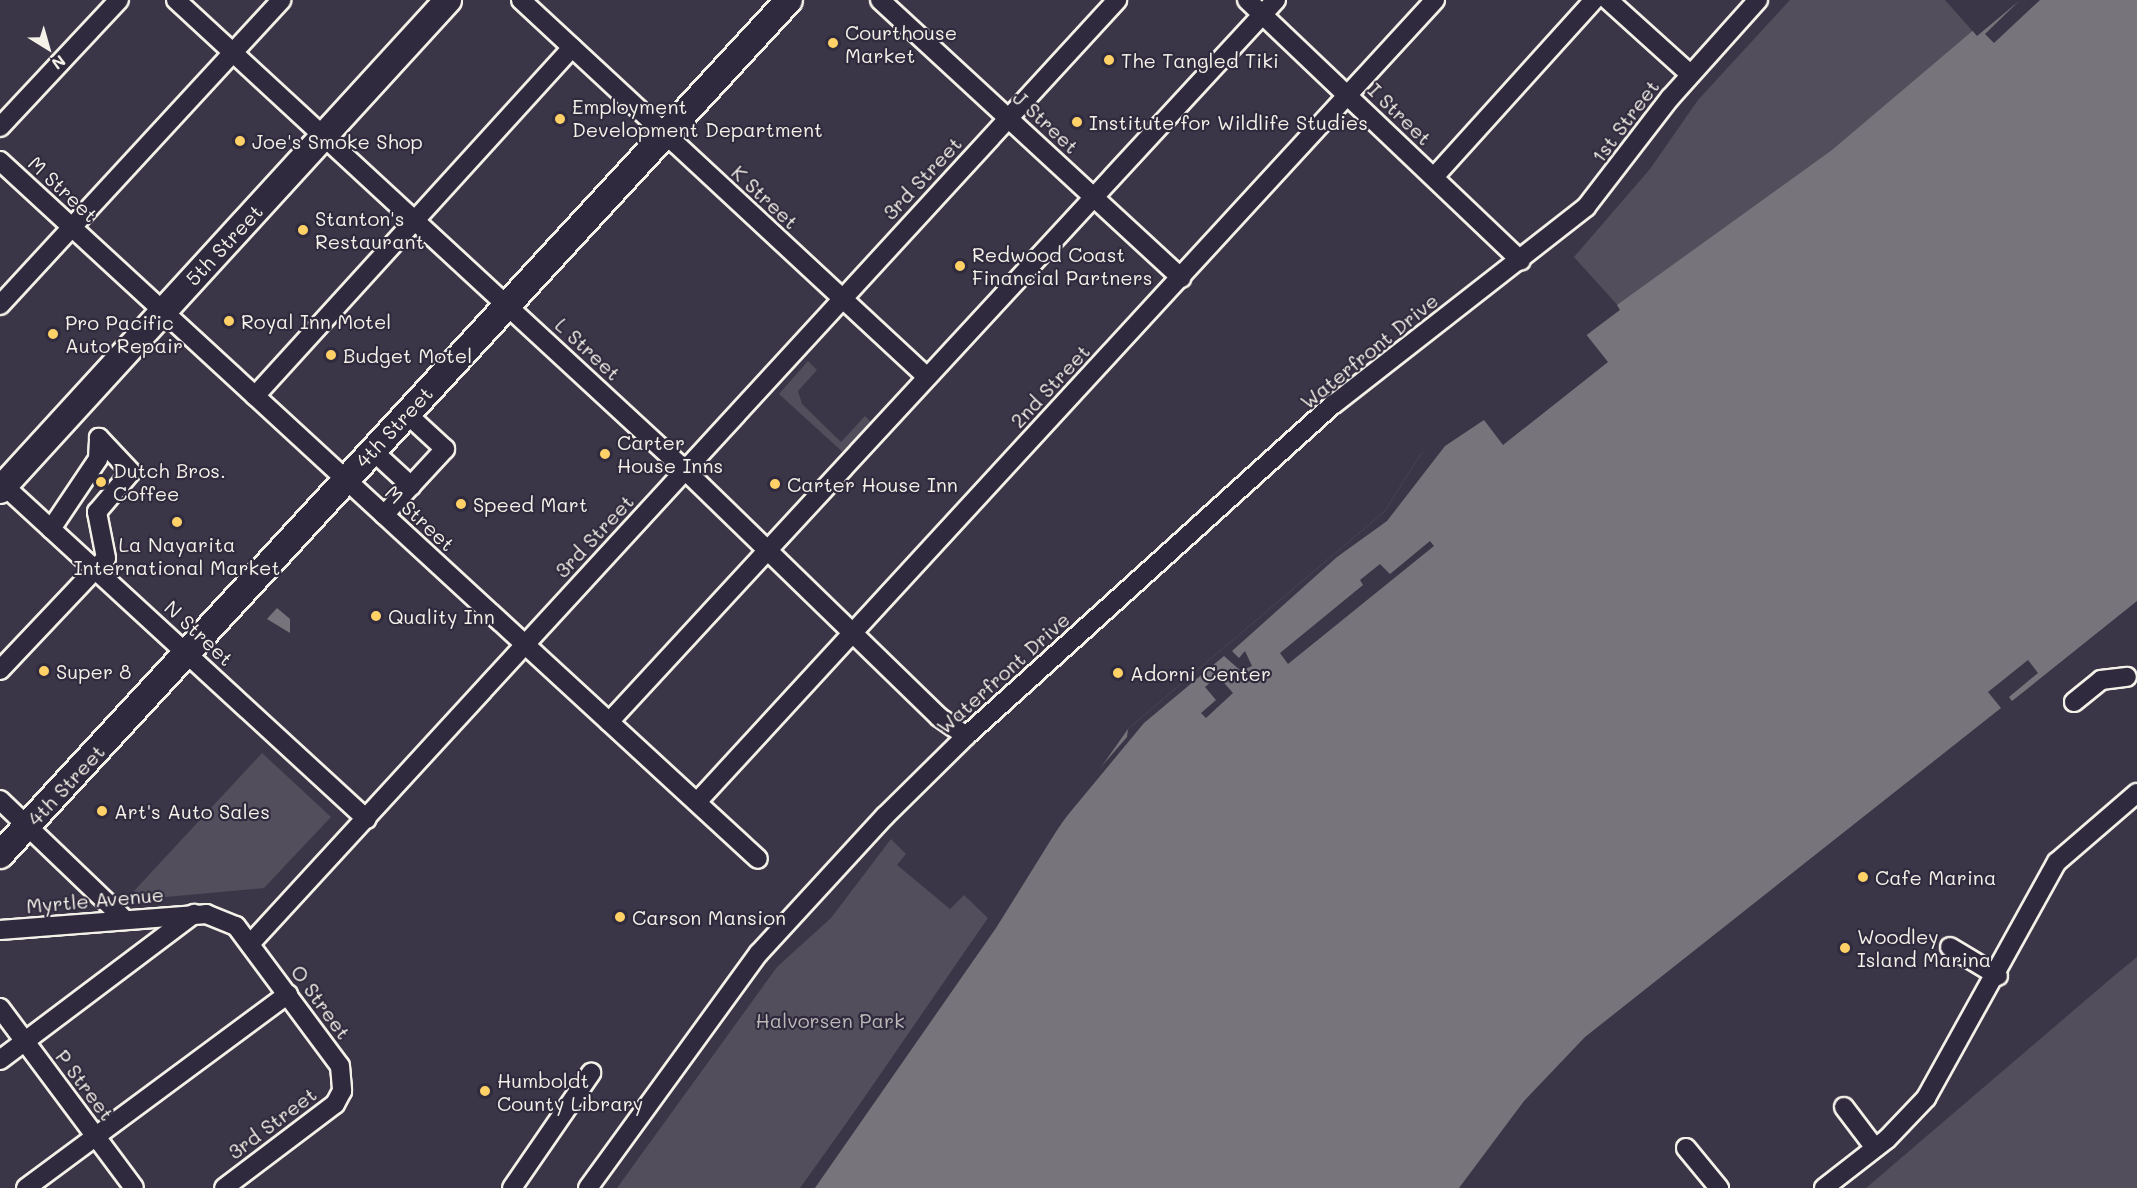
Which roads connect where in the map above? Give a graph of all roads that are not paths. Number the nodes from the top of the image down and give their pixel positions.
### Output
1 (119, 0) edge
2 (176, 0) edge
3 (281, 0) edge
4 (448, 0) edge
5 (521, 0) edge
6 (789, 0) edge
7 (880, 0) edge
8 (1117, 0) edge
9 (1248, 0) edge
10 (1276, 0) edge
11 (1436, 0) edge
12 (1594, 0) edge
13 (1608, 0) edge
14 (1758, 0) edge
15 (1263, 14) junction
16 (572, 48) junction
17 (232, 53) junction
18 (1690, 74) junction
19 (1348, 95) junction
20 (1008, 118) junction
21 (0, 127) edge
22 (667, 136) junction
23 (322, 138) junction
24 (0, 161) edge
25 (1434, 177) junction
26 (1094, 197) junction
27 (416, 222) junction
28 (72, 228) junction
29 (1521, 261) junction
30 (1180, 278) junction
31 (842, 299) junction
32 (0, 305) edge
33 (508, 305) junction
34 (162, 311) junction
35 (927, 377) junction
36 (255, 396) junction
37 (407, 414) junction
38 (373, 451) junction
39 (685, 470) junction
40 (346, 480) junction
41 (1, 486) edge
42 (411, 486) junction
43 (384, 515) junction
44 (51, 529) junction
45 (769, 551) junction
46 (100, 563) junction
47 (853, 635) junction
48 (525, 644) junction
49 (188, 654) junction
50 (0, 670) edge
51 (2127, 677) dead end
52 (2074, 702) dead end
53 (609, 722) junction
54 (966, 736) junction
55 (2137, 794) edge
56 (0, 801) edge
57 (697, 802) junction
58 (366, 819) junction
59 (28, 826) junction
60 (0, 855) edge
61 (758, 859) dead end
62 (194, 914) junction
63 (124, 919) junction
64 (0, 930) edge
65 (250, 944) junction
66 (1950, 947) dead end
67 (1998, 976) junction
68 (288, 994) junction
69 (0, 1008) edge
70 (25, 1041) junction
71 (0, 1060) edge
72 (591, 1073) dead end
73 (342, 1091) joint
74 (1844, 1107) dead end
75 (96, 1137) junction
76 (1686, 1148) dead end
77 (1875, 1148) junction
78 (26, 1188) edge
79 (134, 1188) edge
80 (224, 1188) edge
81 (512, 1188) edge
82 (588, 1188) edge
83 (1719, 1188) edge
84 (1824, 1188) edge

1 - 21 street
2 - 17 street, L Street
3 - 17 street
4 - 23 highway, 5th Street
5 - 16 street, K Street
6 - 22 highway, 4th Street
7 - 20 street, J Street
8 - 20 street, 3rd Street
9 - 15 street, I Street
10 - 15 street
11 - 19 street, 2nd Street
12 - 25 street
13 - 18 street
14 - 18 street, 1st Street
15 - 19 street, I Street
15 - 26 street
16 - 22 street, K Street
16 - 27 street
17 - 23 street, L Street
17 - 28 street
18 - 29 street, 1st Street
19 - 25 street, I Street
19 - 30 street, 2nd Street
20 - 26 street, J Street
20 - 31 street, 3rd Street
22 - 31 street, K Street
22 - 33 highway, 4th Street
23 - 27 street, L Street
23 - 34 highway, 5th Street
24 - 28 street, M Street
25 - 29 street, I Street
26 - 30 street, J Street
26 - 35 street
27 - 33 street, L Street
27 - 36 street
28 - 32 street
28 - 34 street, M Street
29 - 54 street, Waterfront Drive
30 - 47 street, 2nd Street
31 - 35 street, K Street
31 - 39 street, 3rd Street
33 - 37 highway, 4th Street
33 - 39 street, L Street
34 - 36 street, M Street
34 - 41 highway, 5th Street
35 - 45 street
36 - 40 street, M Street
37 - 38 highway, 4th Street
37 - 42 street
38 - 40 highway, 4th Street
38 - 42 street
39 - 45 street, L Street
39 - 48 street, 3rd Street
40 - 43 street, M Street
40 - 49 highway, 4th Street
41 - 44 street, N Street
42 - 43 street
43 - 48 street, M Street
44 - 46 street, N Street
44 - 46 street
45 - 47 street, L Street
45 - 53 street
46 - 49 street, N Street
46 - 50 street
47 - 54 street, L Street
47 - 57 street, 2nd Street
48 - 53 street, M Street
48 - 58 street, 3rd Street
49 - 58 street, N Street
49 - 59 highway, 4th Street
51 - 52 street
53 - 57 street, M Street
54 - 82 street, Waterfront Drive
55 - 67 street
56 - 59 street
57 - 61 street, M Street
58 - 65 street, 3rd Street
59 - 60 highway, 4th Street
59 - 63 street
62 - 63 street, Myrtle Avenue
62 - 65 street
62 - 70 street
63 - 64 street, Myrtle Avenue
65 - 68 street, O Street
66 - 67 street
67 - 77 street
68 - 73 street, O Street
68 - 75 street
69 - 70 street, P Street
70 - 71 street
70 - 75 street, P Street
72 - 81 street
73 - 80 street, 3rd Street
74 - 77 street
75 - 78 street
75 - 79 street, P Street
76 - 83 street
77 - 84 street

